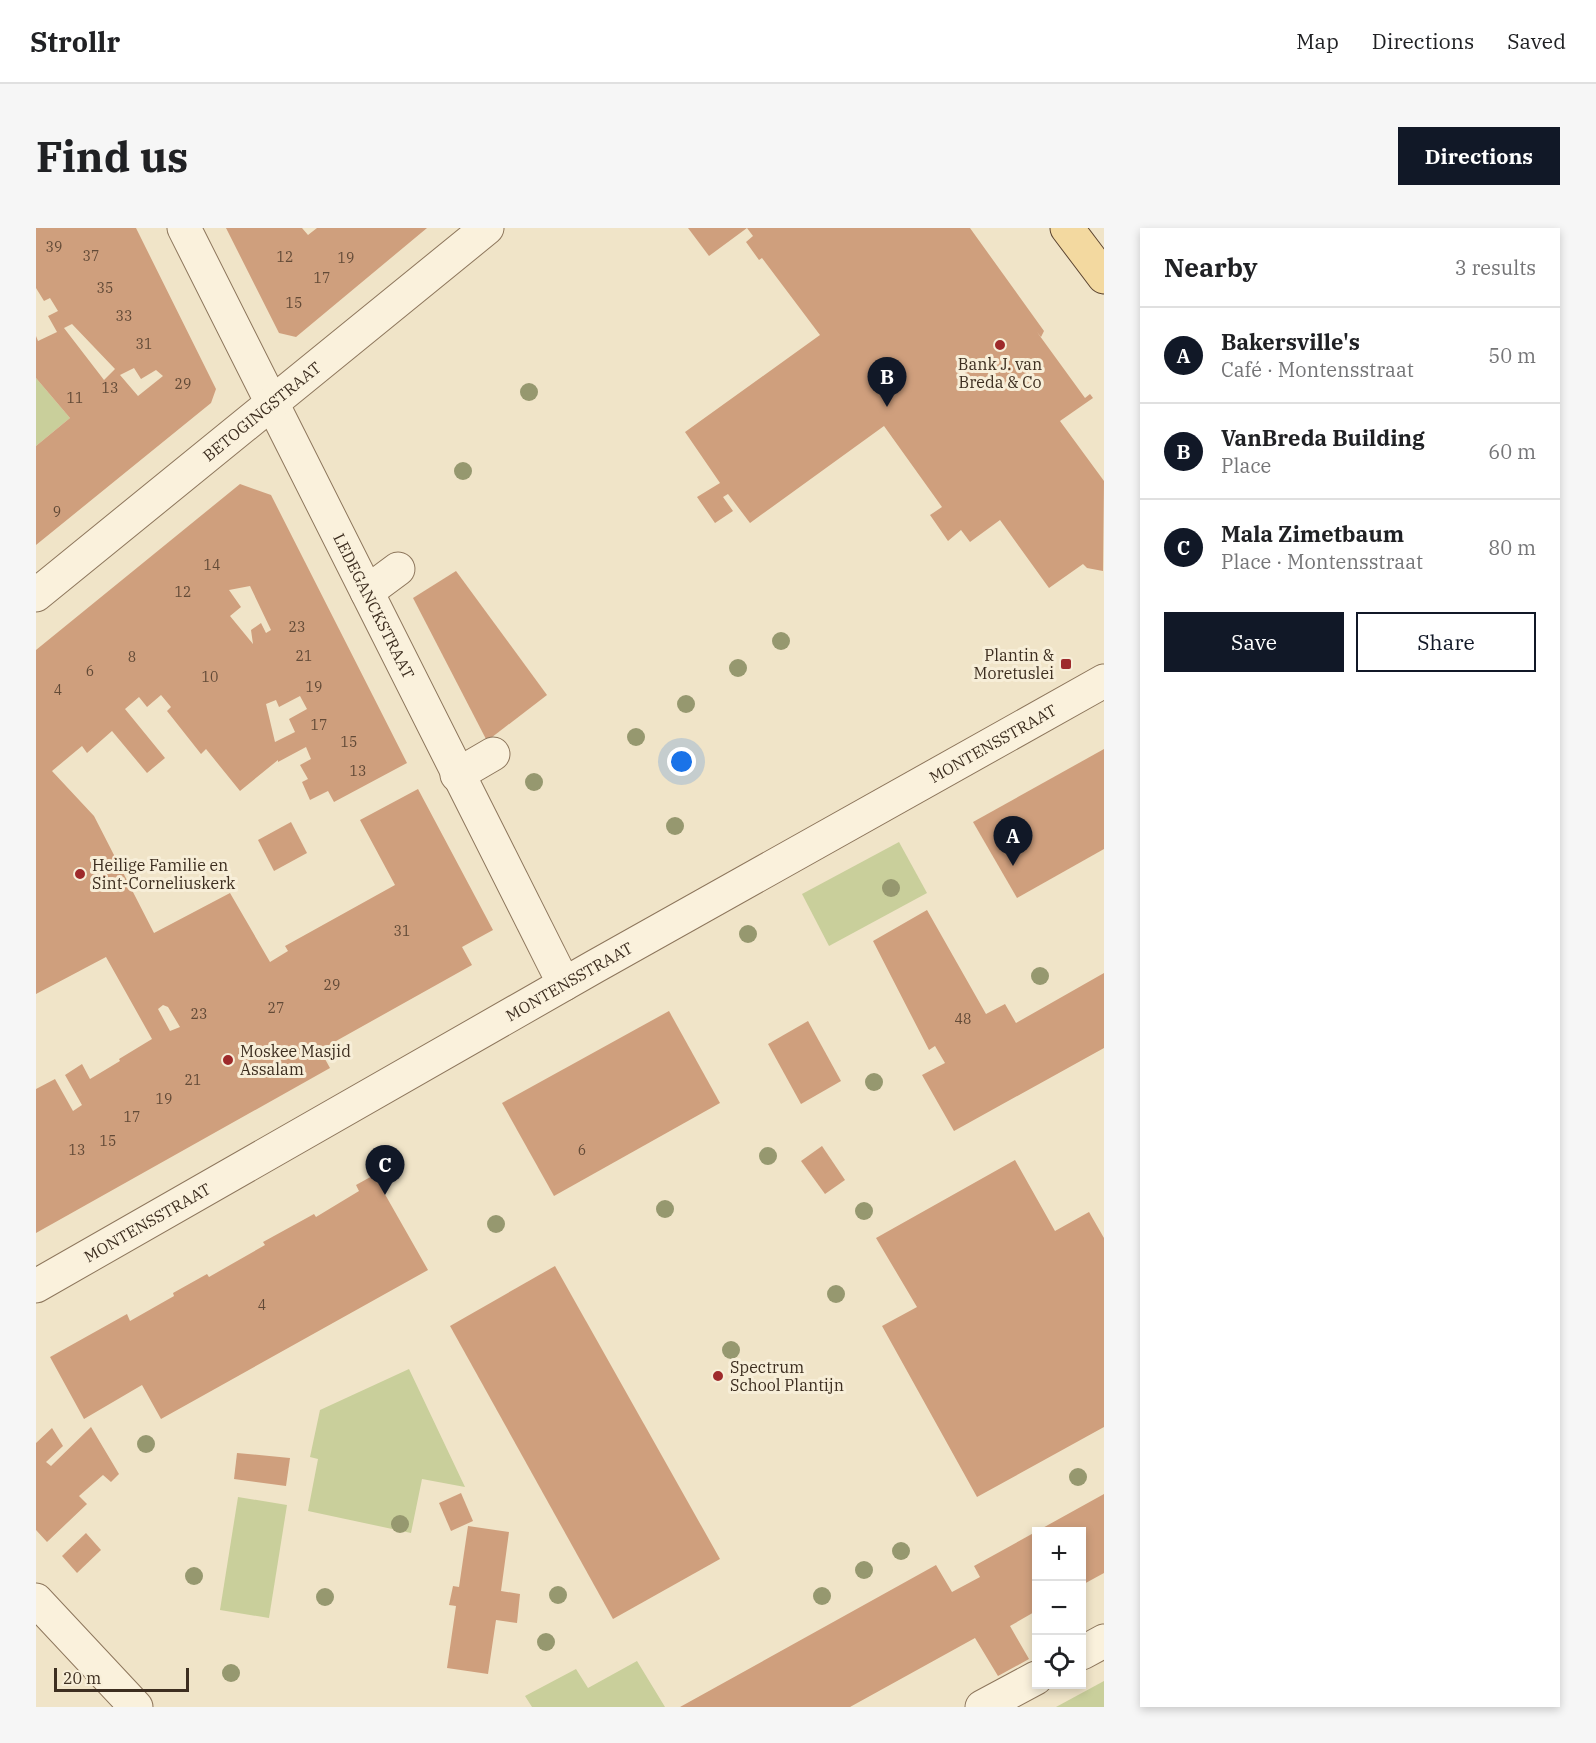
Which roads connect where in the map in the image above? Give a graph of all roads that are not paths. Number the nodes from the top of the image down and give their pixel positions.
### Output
1 (183, 228) edge
2 (487, 228) edge
3 (1067, 228) edge
4 (1104, 278) edge
5 (271, 403) junction
6 (398, 569) dead end
7 (367, 592) junction
8 (36, 595) edge
9 (1104, 681) edge
10 (493, 754) dead end
11 (457, 775) junction
12 (564, 984) junction
13 (36, 1286) edge
14 (36, 1599) edge
15 (1104, 1641) edge
16 (1086, 1651) edge
17 (1032, 1680) edge
18 (136, 1707) edge
19 (982, 1707) edge

1 - 5 street, LEDEGANCKSTRAAT
2 - 5 street, BETOGINGSTRAAT
3 - 4 main road
5 - 7 street, LEDEGANCKSTRAAT
5 - 8 street, BETOGINGSTRAAT
6 - 7 street
7 - 11 street, LEDEGANCKSTRAAT
9 - 12 street, MONTENSSTRAAT
10 - 11 street
11 - 12 street, LEDEGANCKSTRAAT
12 - 13 street, MONTENSSTRAAT
14 - 18 street
15 - 16 street
17 - 19 street

